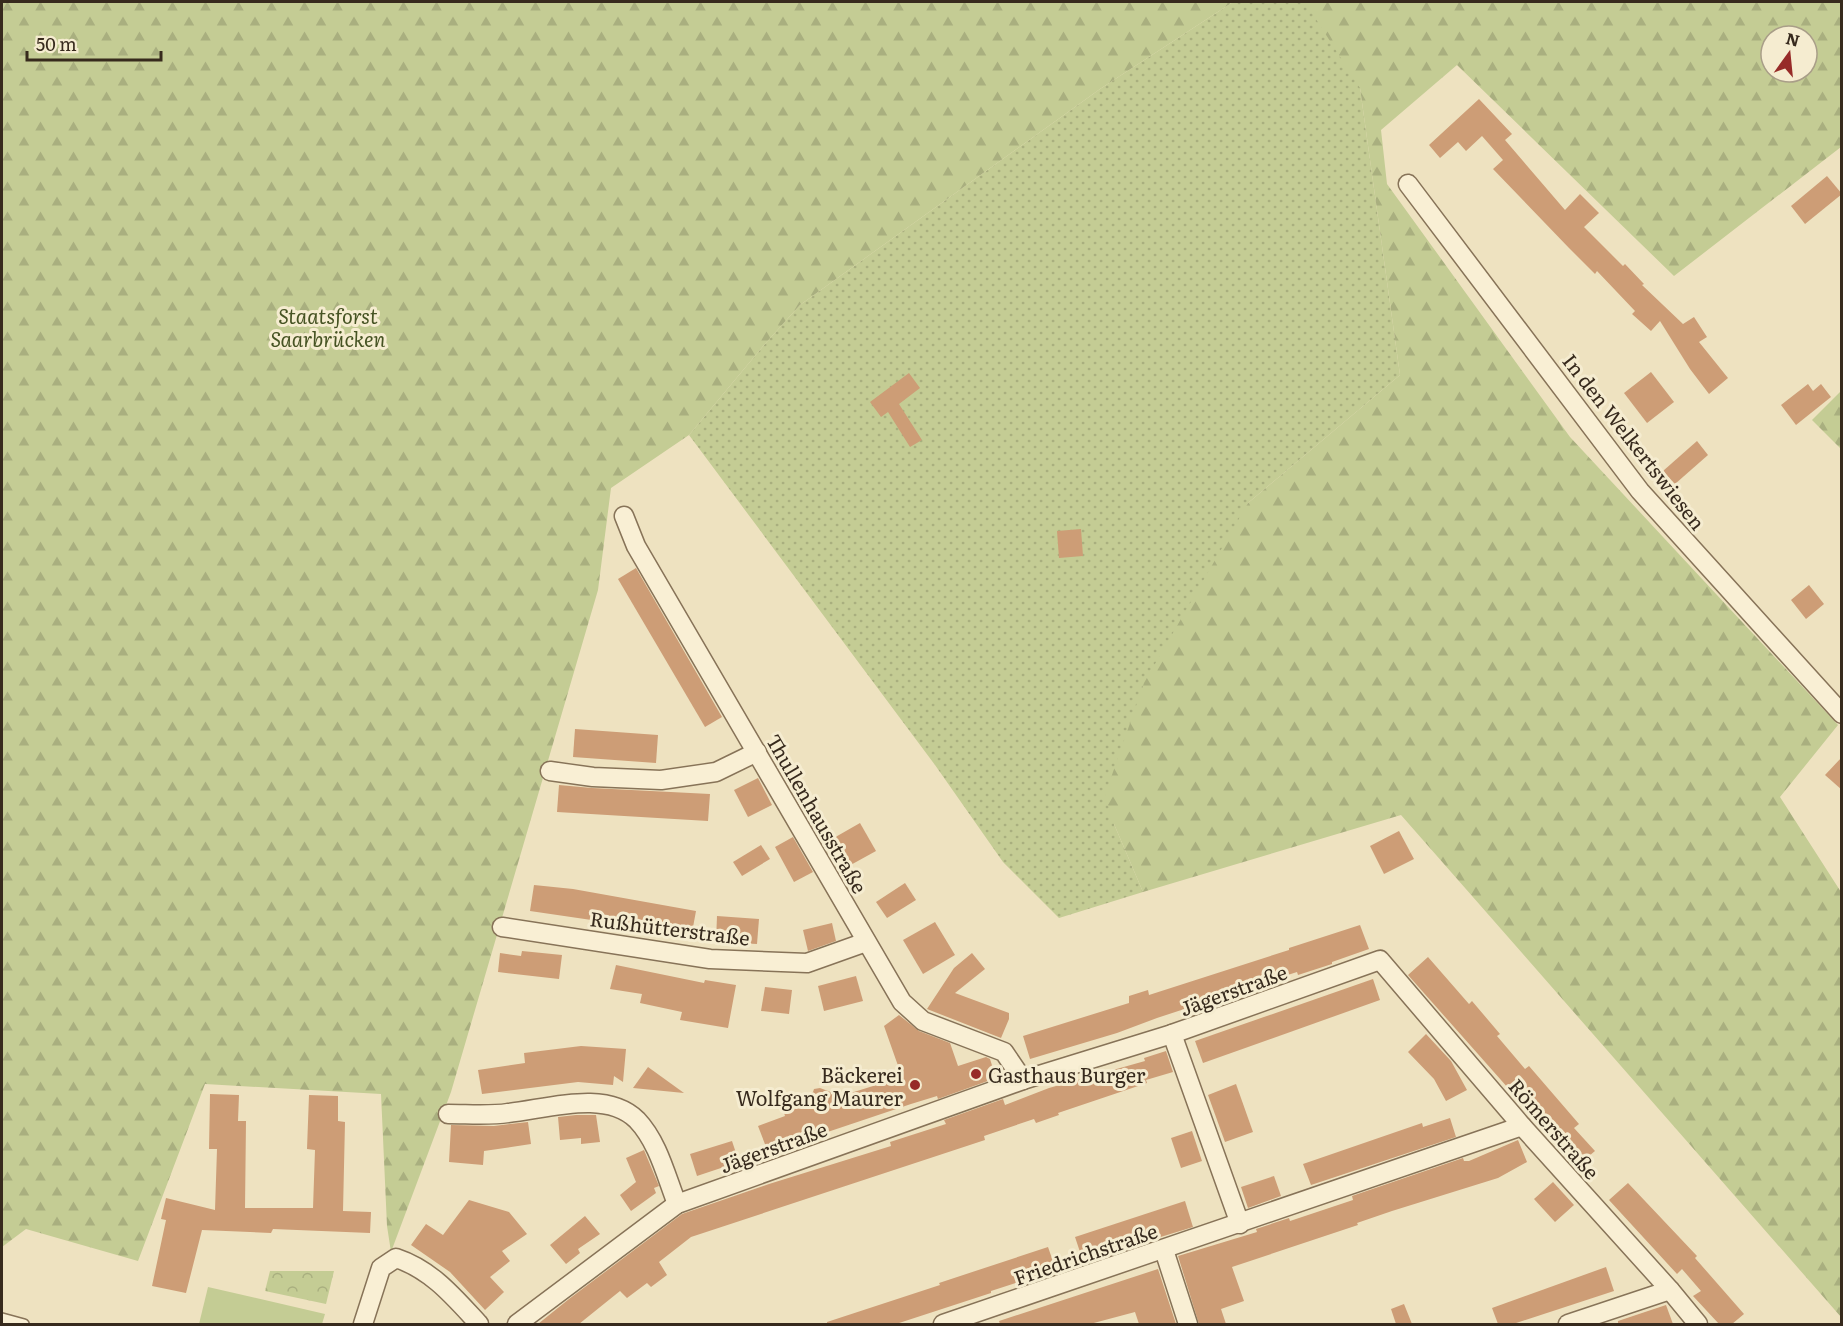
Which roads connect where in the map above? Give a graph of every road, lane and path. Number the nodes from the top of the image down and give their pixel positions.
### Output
1 (1408, 184) dead end
2 (624, 516) dead end
3 (1842, 714) edge
4 (758, 752) junction
5 (550, 771) dead end
6 (502, 927) dead end
7 (866, 942) junction
8 (1380, 960) joint
9 (1172, 1034) junction
10 (1023, 1080) junction
11 (448, 1114) dead end
12 (1522, 1126) junction
13 (677, 1204) junction
14 (1240, 1224) junction
15 (1164, 1250) junction
16 (1670, 1290) junction
17 (2, 1318) edge
18 (24, 1324) edge
19 (363, 1324) edge
20 (478, 1324) edge
21 (517, 1324) edge
22 (943, 1324) edge
23 (1188, 1324) edge
24 (1568, 1324) edge
25 (1698, 1324) edge

1 - 3 street, In den Welkertswiesen
2 - 4 street, Thullenhausstraße
4 - 5 street
4 - 7 street, Thullenhausstraße
6 - 7 street, Rußhütterstraße
7 - 10 street, Thullenhausstraße
8 - 9 street, Jägerstraße
8 - 12 street, Römerstraße
9 - 10 street, Jägerstraße
9 - 14 street
10 - 13 street, Jägerstraße
11 - 13 street
12 - 14 street, Friedrichstraße
12 - 16 street, Römerstraße
13 - 21 street, Jägerstraße
14 - 15 street, Friedrichstraße
15 - 22 street, Friedrichstraße
15 - 23 street
16 - 24 street
16 - 25 street, Römerstraße
17 - 18 lane
19 - 20 street

